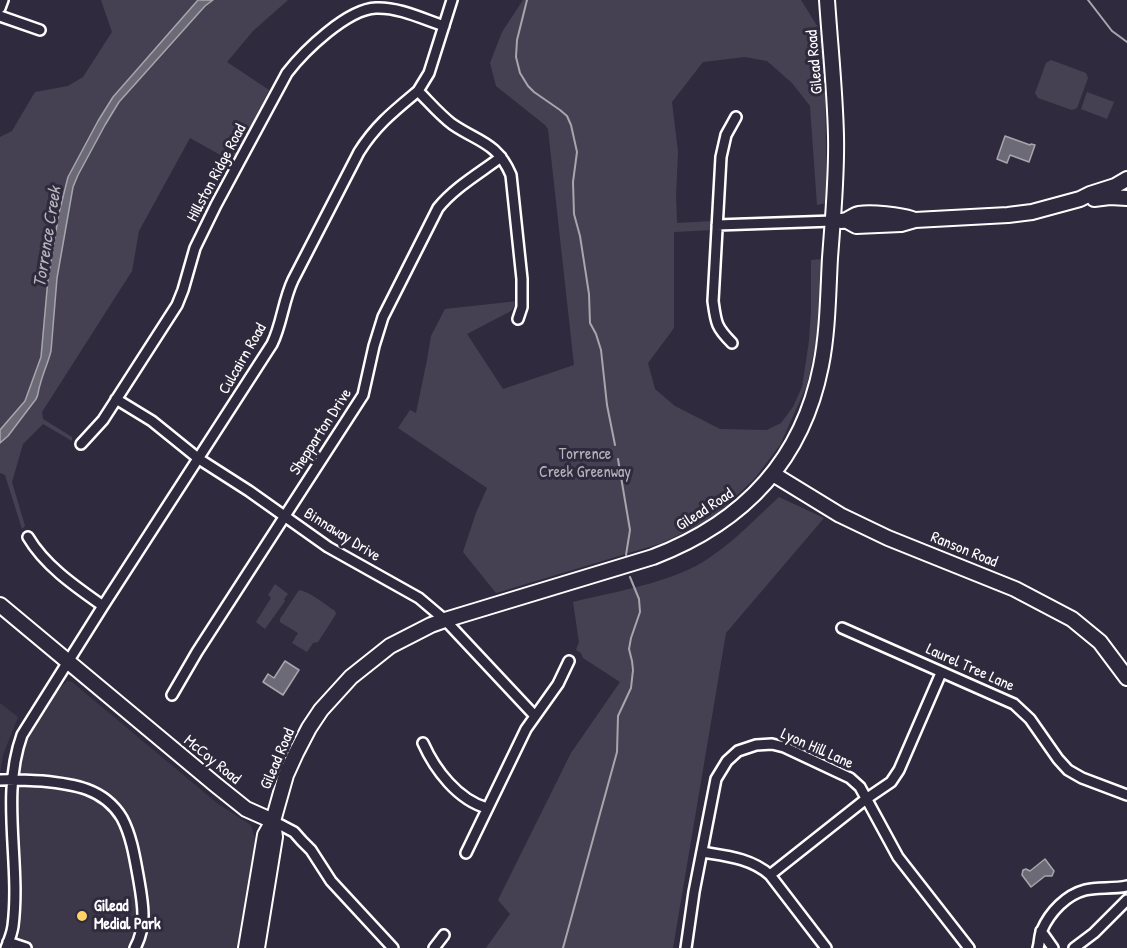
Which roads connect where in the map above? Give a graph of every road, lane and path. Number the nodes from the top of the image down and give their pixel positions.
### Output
1 (3, 0) edge
2 (452, 0) edge
3 (827, 0) edge
4 (0, 8) edge
5 (0, 16) edge
6 (444, 26) junction
7 (40, 30) dead end
8 (418, 91) junction
9 (736, 117) dead end
10 (501, 157) junction
11 (1127, 179) edge
12 (1127, 198) edge
13 (1080, 199) junction
14 (840, 221) junction
15 (717, 225) junction
16 (518, 319) dead end
17 (732, 343) dead end
18 (116, 399) junction
19 (81, 444) dead end
20 (199, 459) junction
21 (773, 474) junction
22 (284, 516) junction
23 (28, 537) dead end
24 (0, 605) edge
25 (103, 606) junction
26 (445, 620) junction
27 (842, 628) dead end
28 (569, 661) dead end
29 (68, 663) junction
30 (941, 673) junction
31 (1127, 678) edge
32 (172, 695) dead end
33 (535, 716) junction
34 (423, 743) dead end
35 (5, 780) edge
36 (1127, 795) edge
37 (866, 799) junction
38 (487, 808) junction
39 (273, 821) junction
40 (702, 852) junction
41 (466, 853) dead end
42 (770, 875) junction
43 (1127, 886) edge
44 (1127, 900) edge
45 (1041, 932) junction
46 (444, 935) dead end
47 (7, 945) edge
48 (26, 948) edge
49 (135, 948) edge
50 (246, 948) edge
51 (257, 948) edge
52 (393, 948) edge
53 (434, 948) edge
54 (686, 948) edge
55 (826, 948) edge
56 (969, 948) edge
57 (1038, 948) edge
58 (1053, 948) edge
59 (1074, 948) edge

1 - 4 street
2 - 6 street, Culcairn Road
3 - 14 main road, Gilead Road
5 - 7 street
6 - 8 street, Culcairn Road
6 - 18 street, Hillston Ridge Road
8 - 10 street
8 - 20 street, Culcairn Road
9 - 15 street
10 - 16 street
10 - 22 street, Shepparton Drive
11 - 13 main road
12 - 13 main road
13 - 14 main road
14 - 15 street
14 - 21 main road, Gilead Road
15 - 17 street
18 - 19 street, Hillston Ridge Road
18 - 20 street, Binnaway Drive
20 - 22 street, Binnaway Drive
20 - 25 street, Culcairn Road
21 - 26 main road, Gilead Road
21 - 31 main road, Ranson Road
22 - 26 street, Binnaway Drive
22 - 32 street, Shepparton Drive
23 - 25 street
24 - 29 main road, McCoy Road
25 - 29 street, Culcairn Road
26 - 33 street, Binnaway Drive
26 - 39 main road, Gilead Road
27 - 30 street, Laurel Tree Lane
28 - 33 street
29 - 35 street, Culcairn Road
29 - 39 main road, McCoy Road
30 - 36 street, Laurel Tree Lane
30 - 37 street
33 - 38 street
34 - 38 street
35 - 47 street, Culcairn Road
35 - 49 street
37 - 40 street, Lyon Hill Lane
37 - 42 street
37 - 56 street, Lyon Hill Lane
38 - 41 street
39 - 50 main road, Gilead Road
39 - 51 main road, Gilead Road
39 - 52 street, McCoy Road
40 - 42 street
40 - 54 street, Lyon Hill Lane
42 - 55 street
43 - 45 street
44 - 59 street
45 - 57 street
45 - 58 street
46 - 53 street
47 - 48 street

